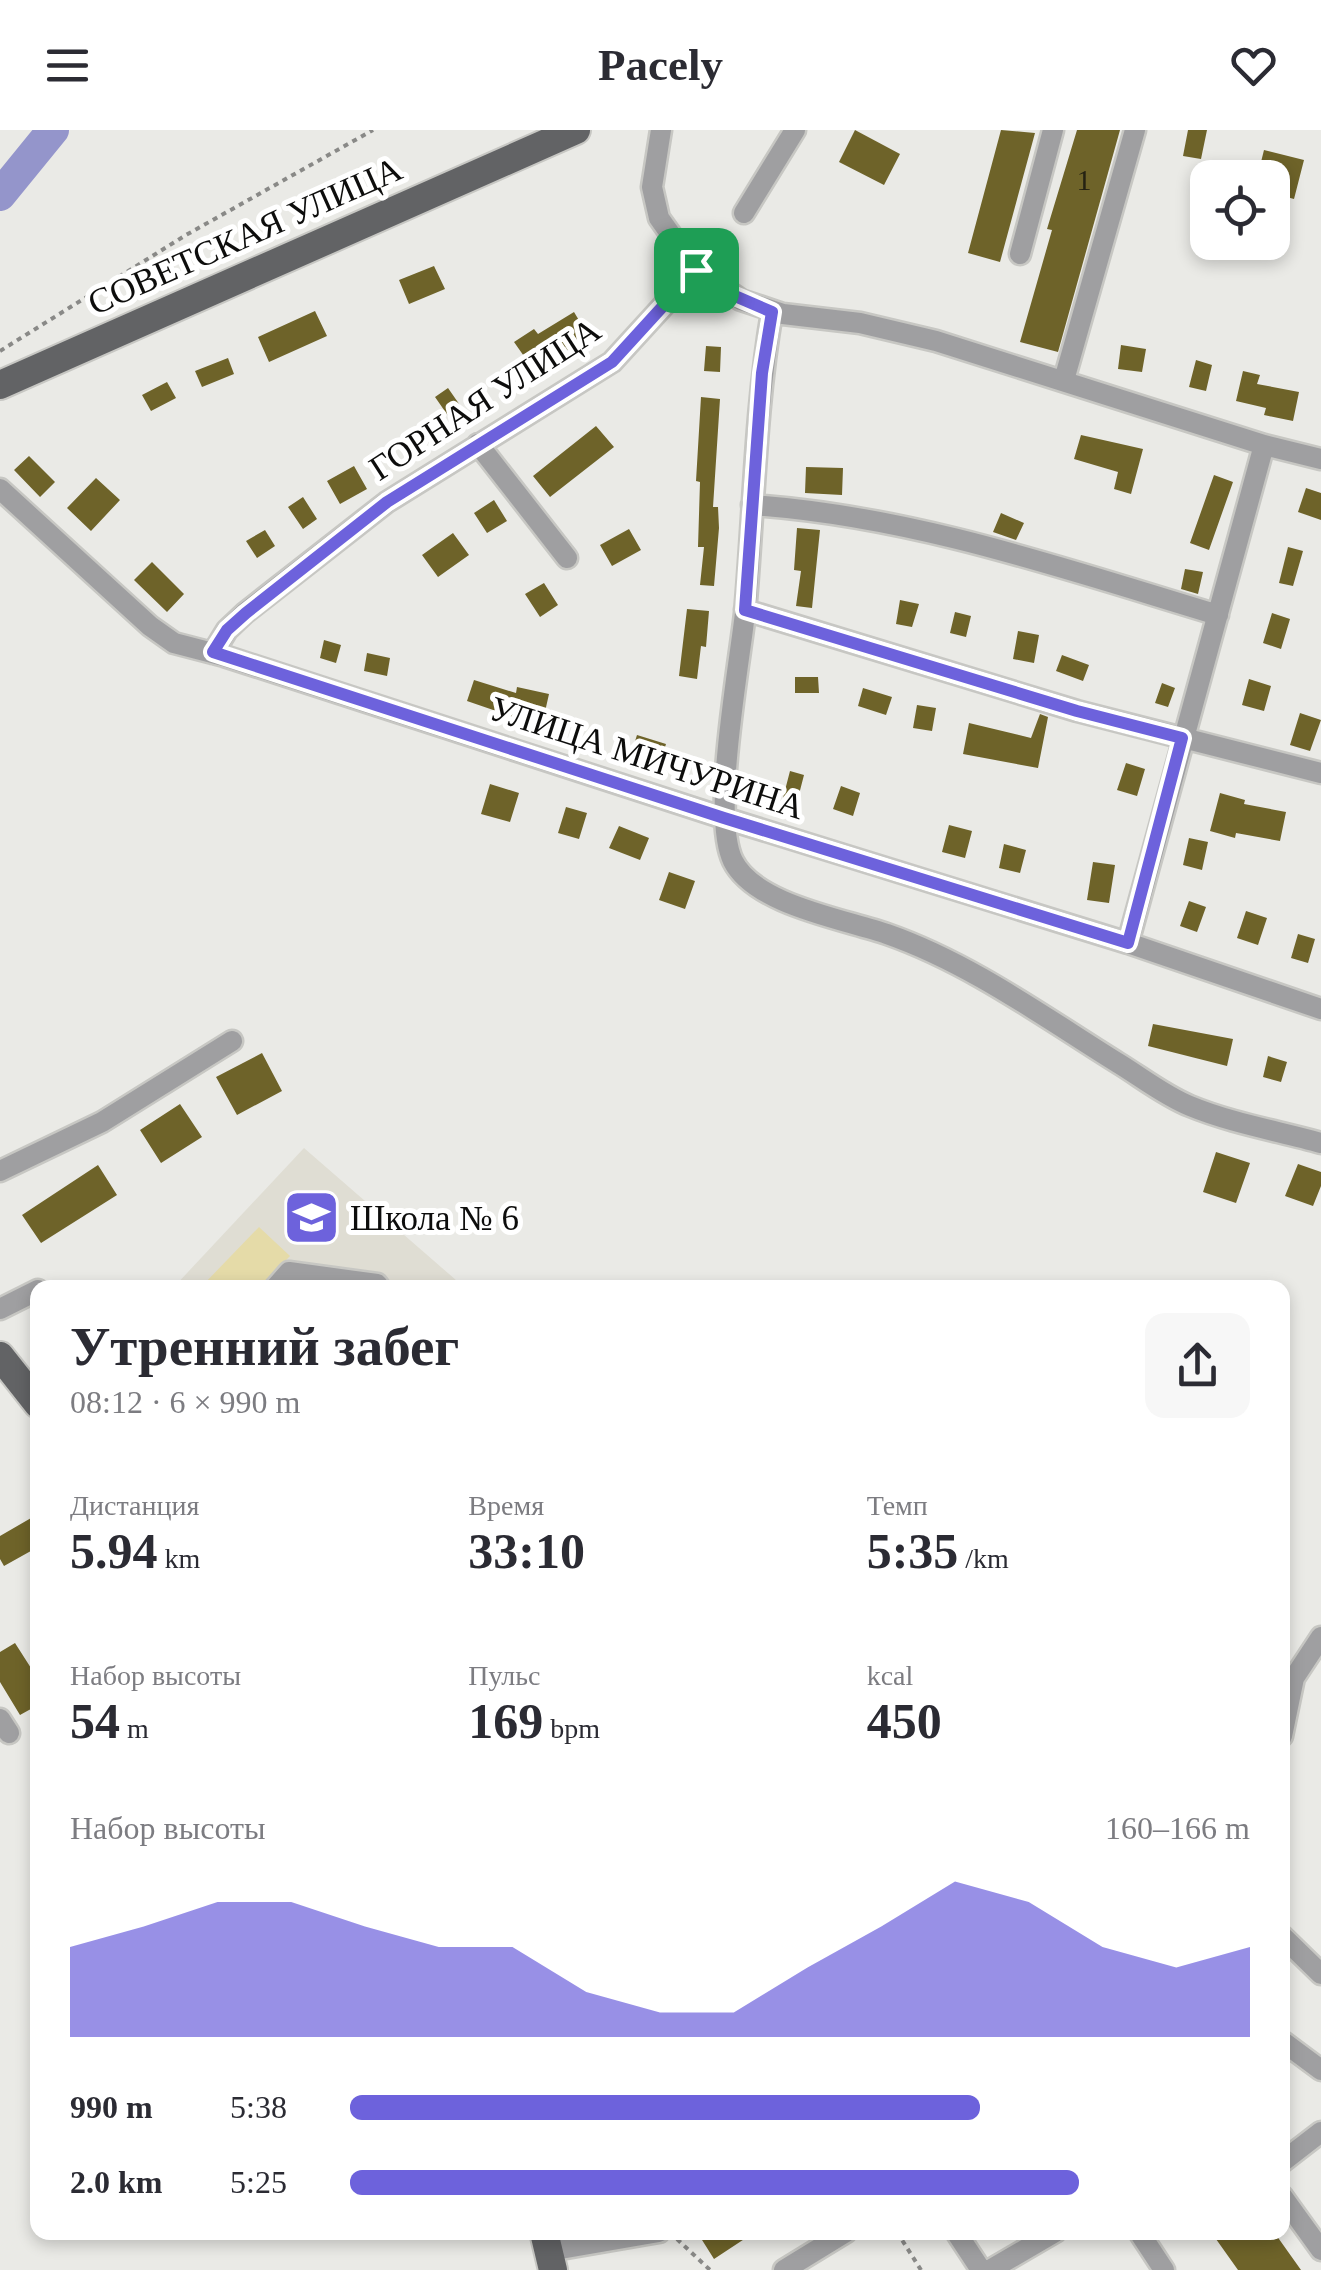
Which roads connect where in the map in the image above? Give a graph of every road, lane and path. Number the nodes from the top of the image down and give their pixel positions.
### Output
1 (373, 130) edge
2 (576, 130) edge
3 (662, 130) edge
4 (795, 130) edge
5 (1053, 130) edge
6 (1135, 130) edge
7 (744, 212) dead end
8 (1020, 254) dead end
9 (696, 270) junction
10 (772, 312) junction
11 (0, 351) edge
12 (1064, 380) junction
13 (0, 384) edge
14 (478, 444) junction
15 (1264, 445) junction
16 (1321, 460) edge
17 (0, 489) edge
18 (752, 505) junction
19 (567, 558) dead end
20 (745, 610) junction
21 (1218, 615) junction
22 (213, 652) junction
23 (1182, 738) junction
24 (1321, 773) edge
25 (724, 818) junction
26 (1128, 943) junction
27 (1321, 1009) edge
28 (232, 1041) dead end
29 (1321, 1143) edge
30 (0, 1171) edge
31 (282, 1280) edge
32 (348, 1280) edge
33 (30, 1294) edge
34 (0, 1309) edge
35 (0, 1356) edge
36 (30, 1385) edge
37 (1318, 1650) edge
38 (1290, 1697) edge
39 (1290, 1944) edge
40 (1321, 1974) edge
41 (1290, 2047) edge
42 (1321, 2070) edge
43 (1321, 2132) edge
44 (1290, 2156) edge
45 (1290, 2207) edge
46 (612, 2240) edge
47 (678, 2240) edge
48 (833, 2240) edge
49 (902, 2240) edge
50 (961, 2240) edge
51 (1041, 2240) edge
52 (1144, 2240) edge
53 (1321, 2250) edge
54 (549, 2251) edge
55 (710, 2270) edge
56 (784, 2270) edge
57 (921, 2270) edge
58 (982, 2270) edge
59 (990, 2270) edge
60 (1164, 2270) edge

1 - 11 path
2 - 13 main road, СОВЕТСКАЯ УЛИЦА
3 - 9 street
4 - 7 street
5 - 8 street
6 - 12 street
9 - 10 street
9 - 14 street, ГОРНАЯ УЛИЦА
10 - 12 street
10 - 18 street
12 - 15 street
14 - 19 street
14 - 22 street, ГОРНАЯ УЛИЦА
15 - 16 street
15 - 21 street
17 - 22 street, УЛИЦА МИЧУРИНА
18 - 20 street
18 - 21 street
20 - 23 street
20 - 25 street
21 - 23 street
22 - 25 street, УЛИЦА МИЧУРИНА
23 - 24 street
23 - 26 street
25 - 26 street, УЛИЦА МИЧУРИНА
25 - 29 street
26 - 27 street, УЛИЦА МИЧУРИНА
28 - 30 street
31 - 32 street
33 - 34 street
35 - 36 main road
37 - 38 street
39 - 40 street
41 - 42 street
43 - 44 street
45 - 53 street
46 - 54 street
47 - 55 path
48 - 56 street
49 - 57 path
50 - 58 street
51 - 59 street
52 - 60 street

